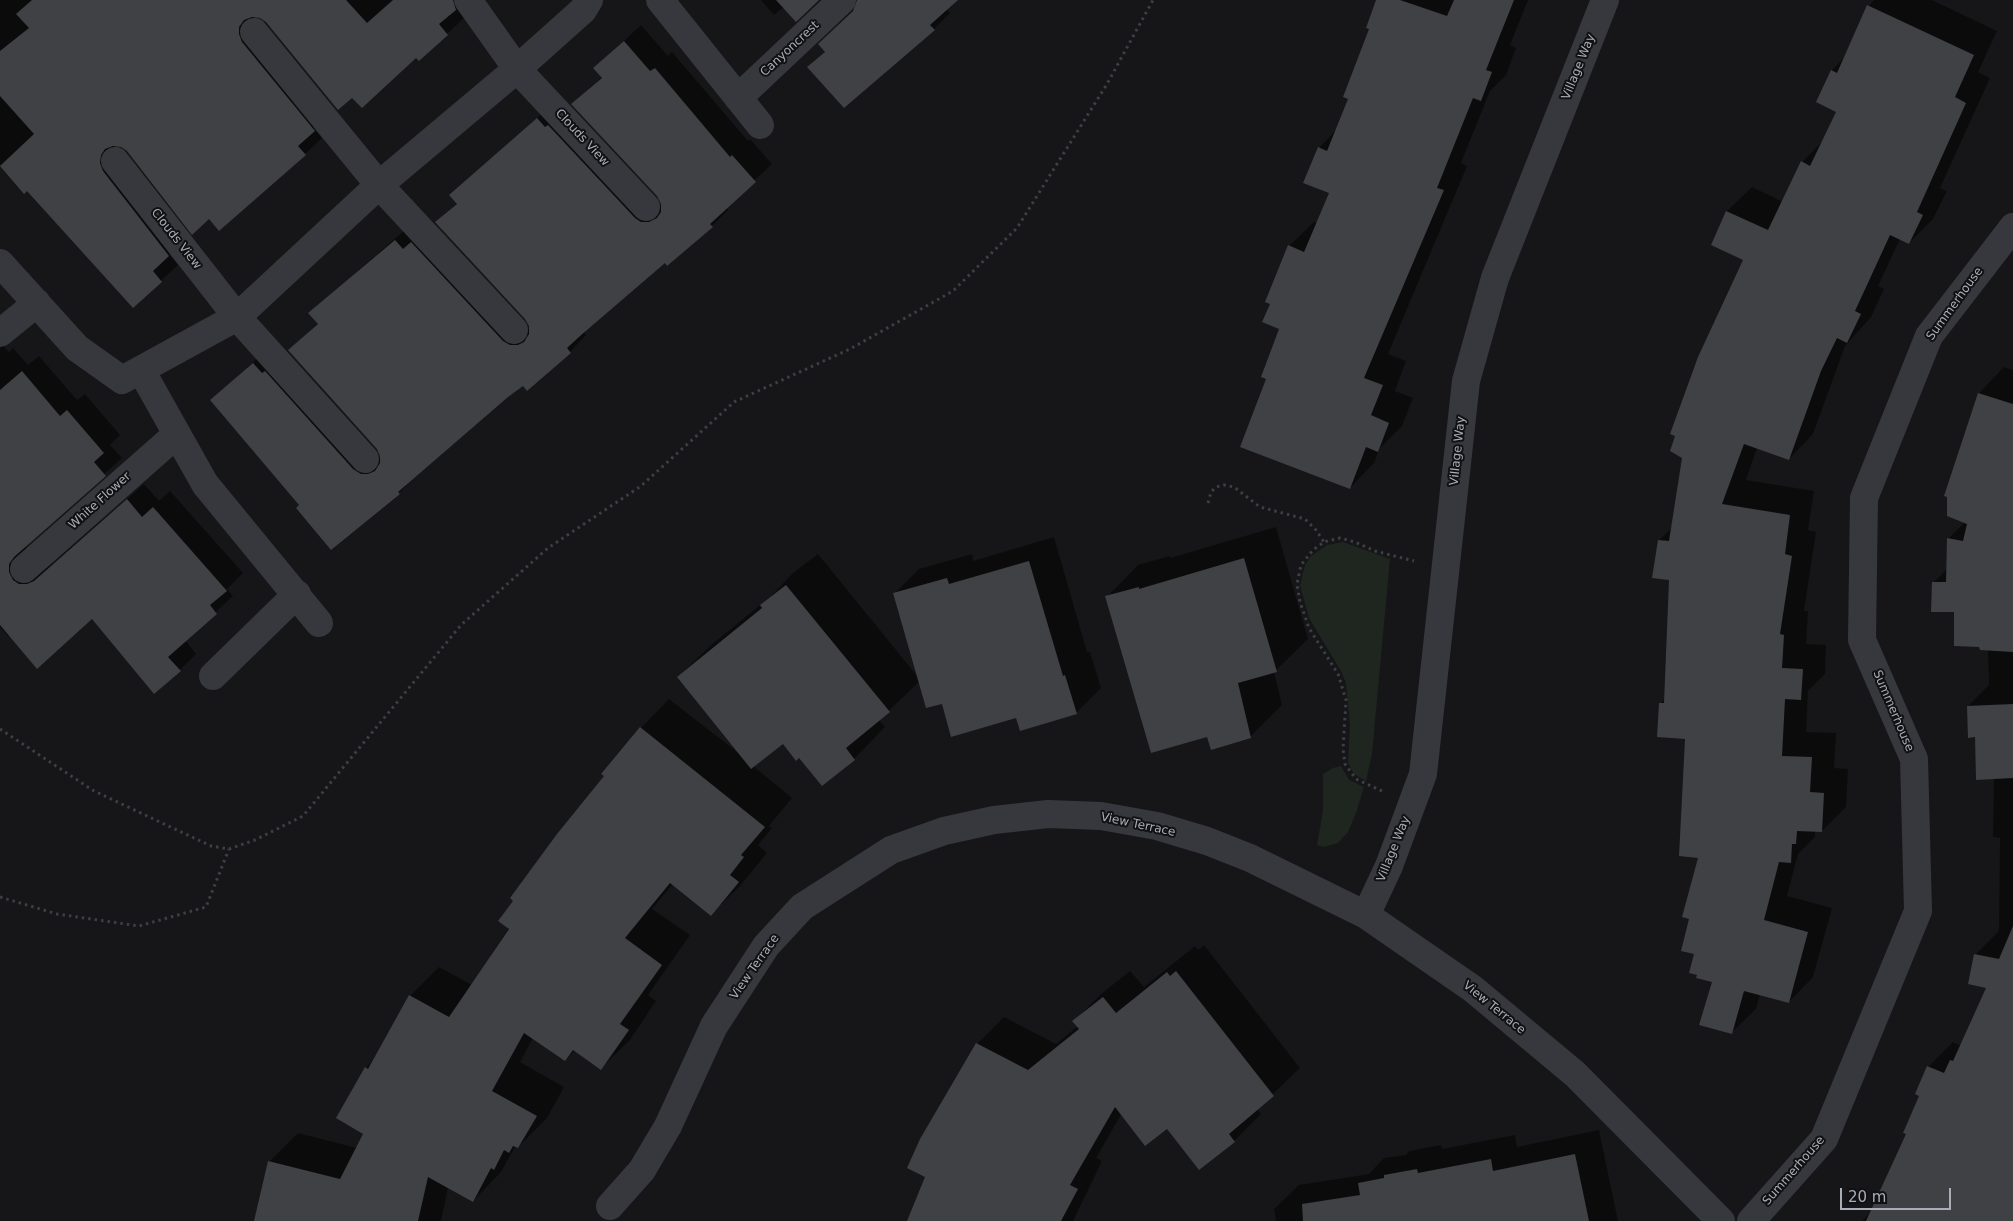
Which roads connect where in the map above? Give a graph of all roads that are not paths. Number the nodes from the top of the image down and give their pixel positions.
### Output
1 (468, 0) edge
2 (589, 0) edge
3 (660, 0) edge
4 (842, 0) edge
5 (1605, 0) edge
6 (254, 32) dead end
7 (517, 69) junction
8 (738, 98) junction
9 (760, 126) dead end
10 (115, 161) dead end
11 (379, 185) junction
12 (646, 207) dead end
13 (2013, 227) edge
14 (0, 263) edge
15 (36, 303) junction
16 (237, 317) junction
17 (514, 330) dead end
18 (0, 333) edge
19 (132, 375) junction
20 (177, 434) junction
21 (365, 459) dead end
22 (24, 569) dead end
23 (297, 594) junction
24 (319, 623) dead end
25 (213, 676) dead end
26 (1366, 915) junction
27 (610, 1206) dead end
28 (1721, 1221) edge
29 (1751, 1221) edge

1 - 7 street, Clouds View
2 - 7 street
3 - 8 street
4 - 8 street, Canyoncrest
5 - 26 street, Village Way
6 - 11 street
7 - 11 street
7 - 12 street, Clouds View
8 - 9 street
10 - 16 street, Clouds View
11 - 16 street
11 - 17 street
13 - 29 street, Summerhouse
14 - 15 street
15 - 18 street
15 - 19 street
16 - 19 street
16 - 21 street, Clouds View
19 - 20 street
20 - 22 street, White Flower
20 - 23 street
23 - 24 street
23 - 25 street
26 - 27 street, View Terrace
26 - 28 street, View Terrace

